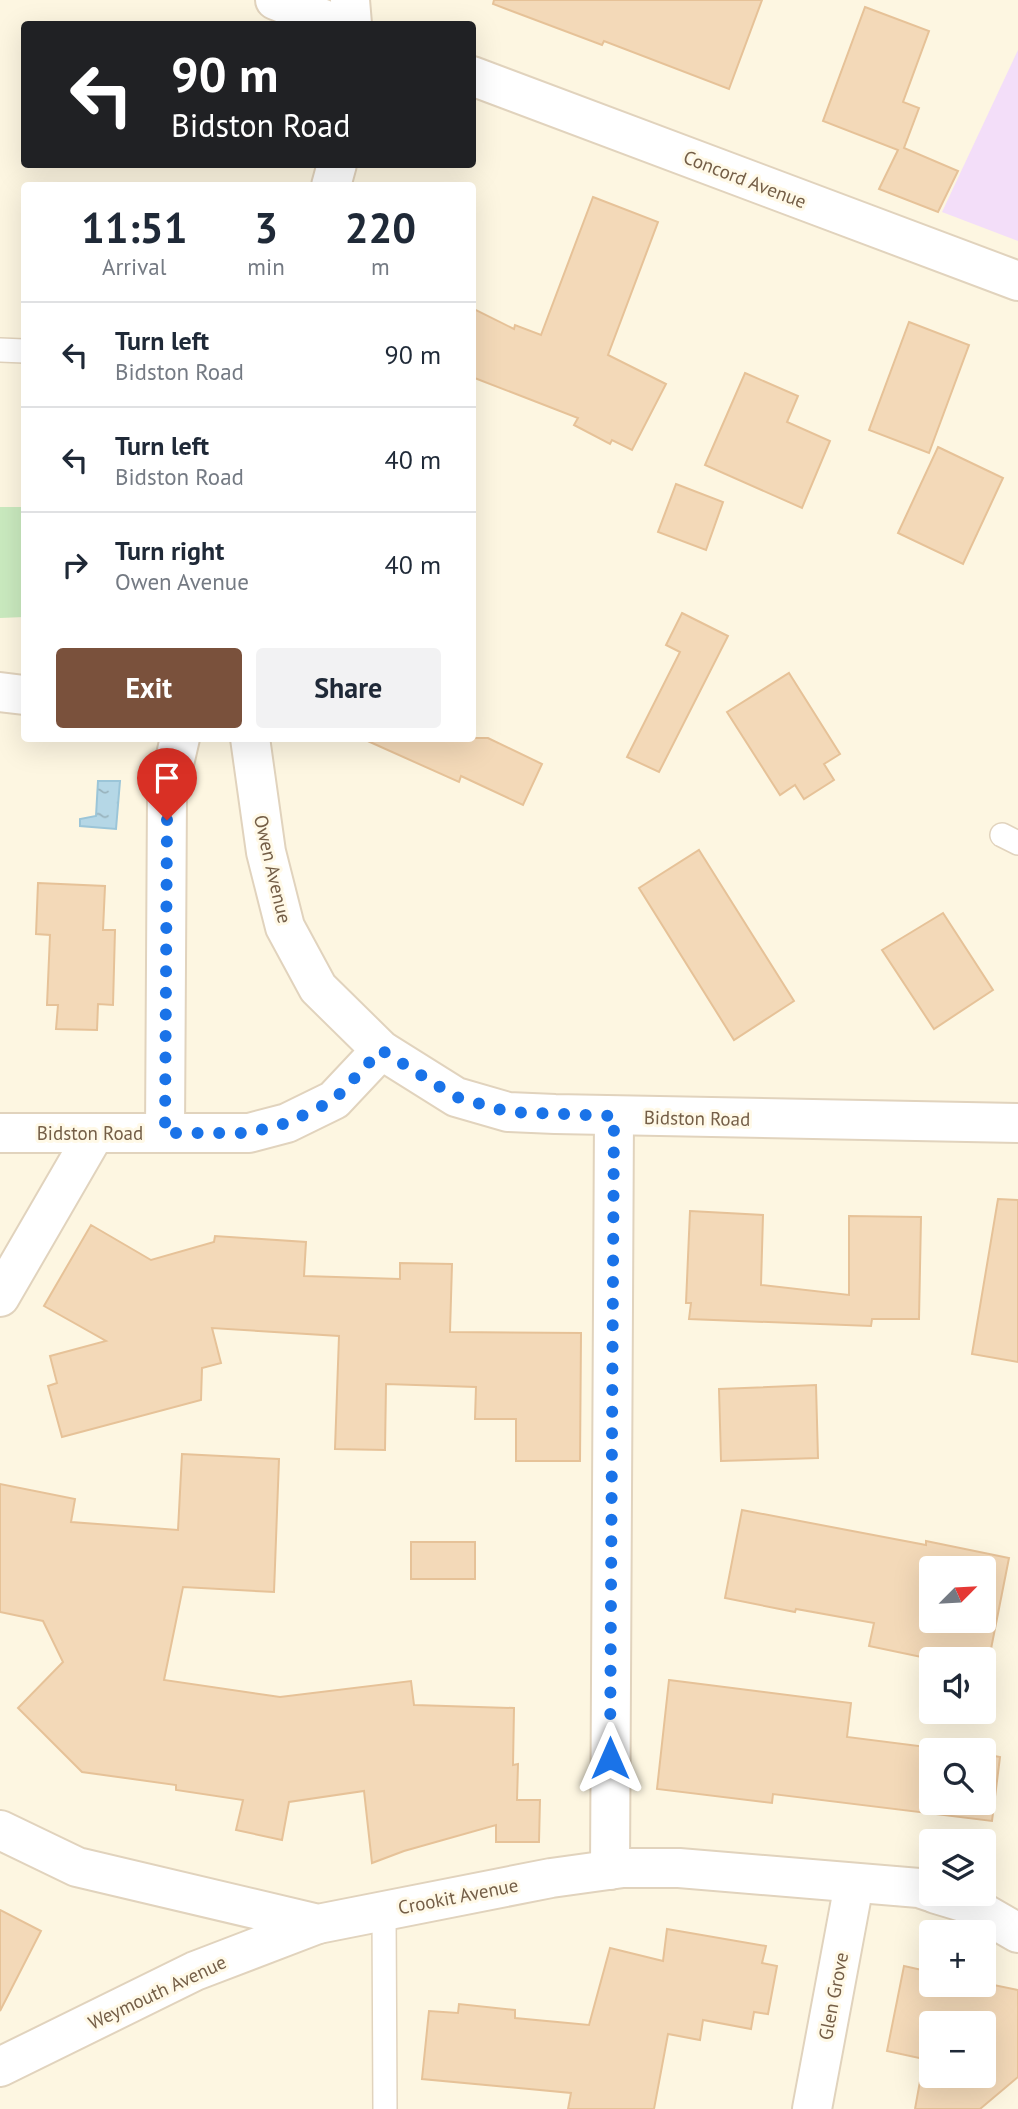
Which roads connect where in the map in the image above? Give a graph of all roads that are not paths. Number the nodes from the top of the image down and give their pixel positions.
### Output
1 (275, 0) edge
2 (350, 0) edge
3 (328, 21) edge
4 (352, 21) edge
5 (476, 78) edge
6 (1018, 281) edge
7 (0, 350) edge
8 (21, 351) edge
9 (0, 692) edge
10 (21, 695) edge
11 (179, 742) edge
12 (251, 742) edge
13 (381, 1050) junction
14 (614, 1116) junction
15 (1018, 1123) edge
16 (95, 1132) junction
17 (0, 1133) edge
18 (165, 1133) junction
19 (0, 1297) edge
20 (0, 1830) edge
21 (610, 1870) junction
22 (854, 1884) junction
23 (919, 1888) edge
24 (971, 1906) edge
25 (384, 1911) junction
26 (318, 1924) junction
27 (1018, 1933) edge
28 (0, 2067) edge
29 (385, 2109) edge
30 (812, 2109) edge

1 - 3 street
2 - 4 street
5 - 6 street, Concord Avenue
7 - 8 lane
9 - 10 street
11 - 18 street
12 - 13 street, Owen Avenue
13 - 14 street, Bidston Road
13 - 18 street, Bidston Road
14 - 15 street, Bidston Road
14 - 21 street
16 - 17 street, Bidston Road
16 - 18 street, Bidston Road
16 - 19 street
20 - 26 street, Crookit Avenue
21 - 22 street, Crookit Avenue
21 - 25 street, Crookit Avenue
22 - 23 street, Crookit Avenue
22 - 30 street, Glen Grove
24 - 27 street
25 - 26 street, Crookit Avenue
25 - 29 lane
26 - 28 street, Weymouth Avenue

